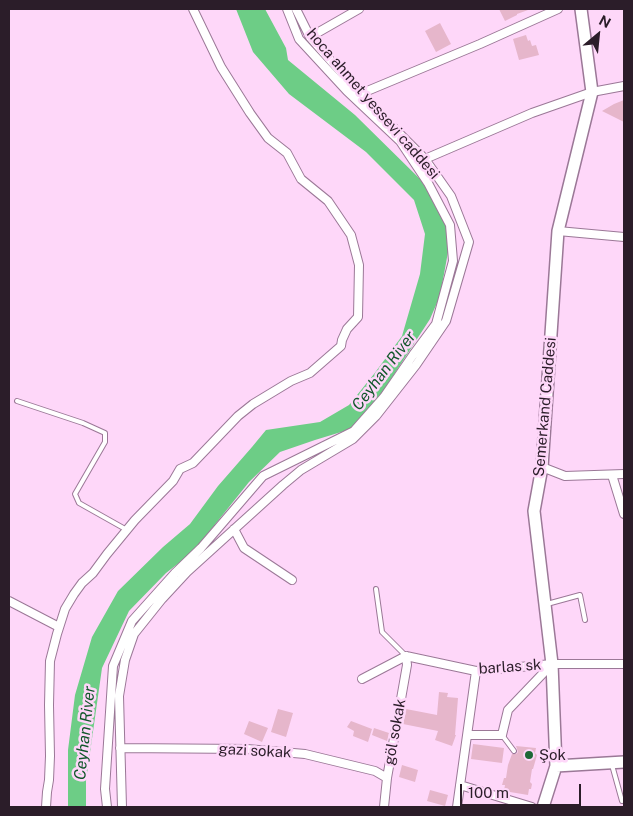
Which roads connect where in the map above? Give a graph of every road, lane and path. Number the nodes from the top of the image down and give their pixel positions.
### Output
1 (193, 9) edge
2 (288, 9) edge
3 (296, 9) edge
4 (359, 9) edge
5 (558, 9) edge
6 (581, 9) edge
7 (310, 37) junction
8 (624, 86) edge
9 (592, 92) junction
10 (360, 94) junction
11 (424, 159) junction
12 (558, 231) junction
13 (624, 237) edge
14 (16, 401) dead end
15 (542, 467) junction
16 (624, 474) edge
17 (612, 475) junction
18 (624, 514) edge
19 (234, 529) junction
20 (127, 530) junction
21 (292, 580) dead end
22 (376, 589) dead end
23 (9, 601) edge
24 (545, 605) junction
25 (585, 620) dead end
26 (59, 627) junction
27 (406, 656) junction
28 (552, 664) junction
29 (624, 664) edge
30 (476, 671) junction
31 (362, 679) dead end
32 (468, 735) junction
33 (502, 735) junction
34 (120, 748) junction
35 (514, 750) dead end
36 (611, 762) junction
37 (624, 762) edge
38 (556, 766) junction
39 (388, 778) junction
40 (460, 785) junction
41 (622, 801) dead end
42 (46, 807) edge
43 (107, 807) edge
44 (122, 807) edge
45 (384, 807) edge
46 (457, 807) edge
47 (532, 807) edge
48 (544, 807) edge

1 - 20 street
2 - 43 street
3 - 7 street, hoca ahmet yessevi caddesi
4 - 7 street
5 - 10 street
6 - 9 street, Semerkand Caddesi
7 - 10 street, hoca ahmet yessevi caddesi
8 - 9 street
9 - 11 street
9 - 12 street, Semerkand Caddesi
10 - 11 street, hoca ahmet yessevi caddesi
11 - 19 street, hoca ahmet yessevi caddesi
12 - 13 street
12 - 15 street, Semerkand Caddesi
14 - 20 lane
15 - 17 street
15 - 24 street, Semerkand Caddesi
16 - 17 street
17 - 18 street
19 - 21 street
19 - 34 street, hoca ahmet yessevi caddesi
20 - 26 street
22 - 27 lane
23 - 26 street
24 - 25 lane
24 - 28 street, Semerkand Caddesi
26 - 42 street
27 - 30 street, barlas sk
27 - 31 street
27 - 39 street, göl sokak
28 - 29 street
28 - 30 street, barlas sk
28 - 33 street, barlas sk
28 - 38 street, Semerkand Caddesi
30 - 32 street
32 - 33 street
32 - 40 street
33 - 35 lane
34 - 39 street, gazi sokak
34 - 44 street, hoca ahmet yessevi caddesi
36 - 37 street
36 - 38 street
36 - 41 lane
38 - 48 street, Semerkand Caddesi
39 - 45 street, göl sokak
40 - 46 street
40 - 47 street

